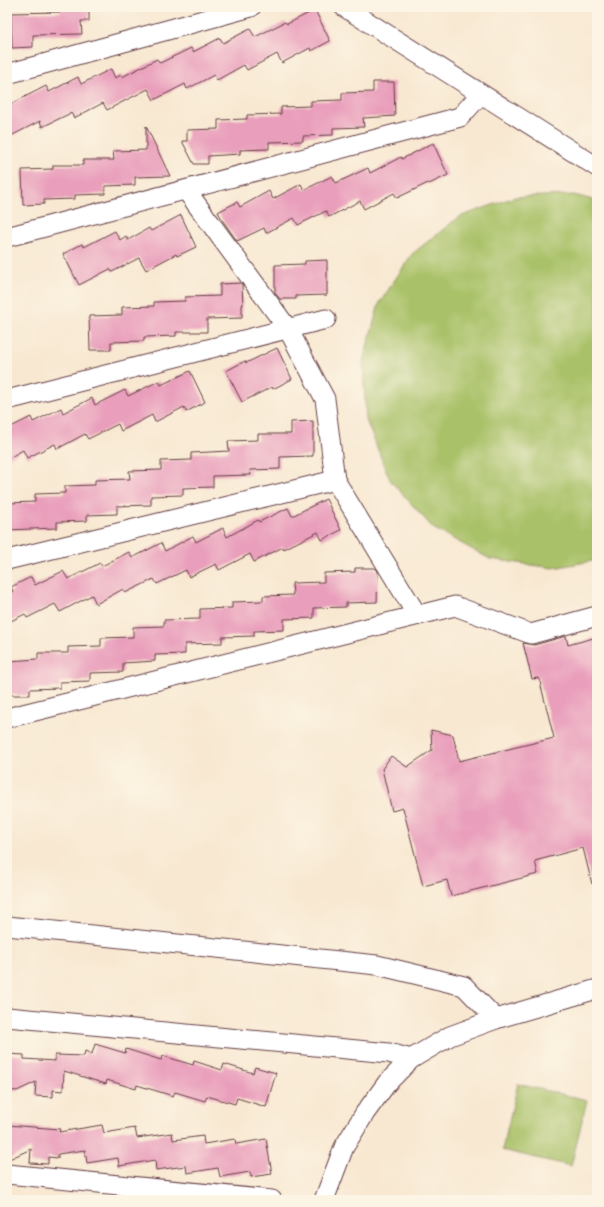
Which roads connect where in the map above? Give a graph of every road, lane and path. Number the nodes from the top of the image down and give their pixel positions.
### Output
1 (251, 7) edge
2 (344, 7) edge
3 (7, 74) edge
4 (481, 94) junction
5 (597, 167) edge
6 (186, 190) junction
7 (7, 237) edge
8 (326, 319) dead end
9 (288, 329) junction
10 (7, 400) edge
11 (335, 480) junction
12 (7, 560) edge
13 (418, 616) junction
14 (597, 616) edge
15 (7, 718) edge
16 (7, 926) edge
17 (597, 990) edge
18 (7, 1017) edge
19 (496, 1019) junction
20 (411, 1059) junction
21 (7, 1174) edge
22 (272, 1200) edge
23 (324, 1200) edge

1 - 3 street
2 - 4 street
4 - 5 street
4 - 6 street
6 - 7 street
6 - 9 street
8 - 9 street
9 - 10 street
9 - 11 street
11 - 12 street
11 - 13 street
13 - 14 street
13 - 15 street
16 - 19 street
17 - 19 street
18 - 20 street
19 - 20 street
20 - 23 street
21 - 22 street

